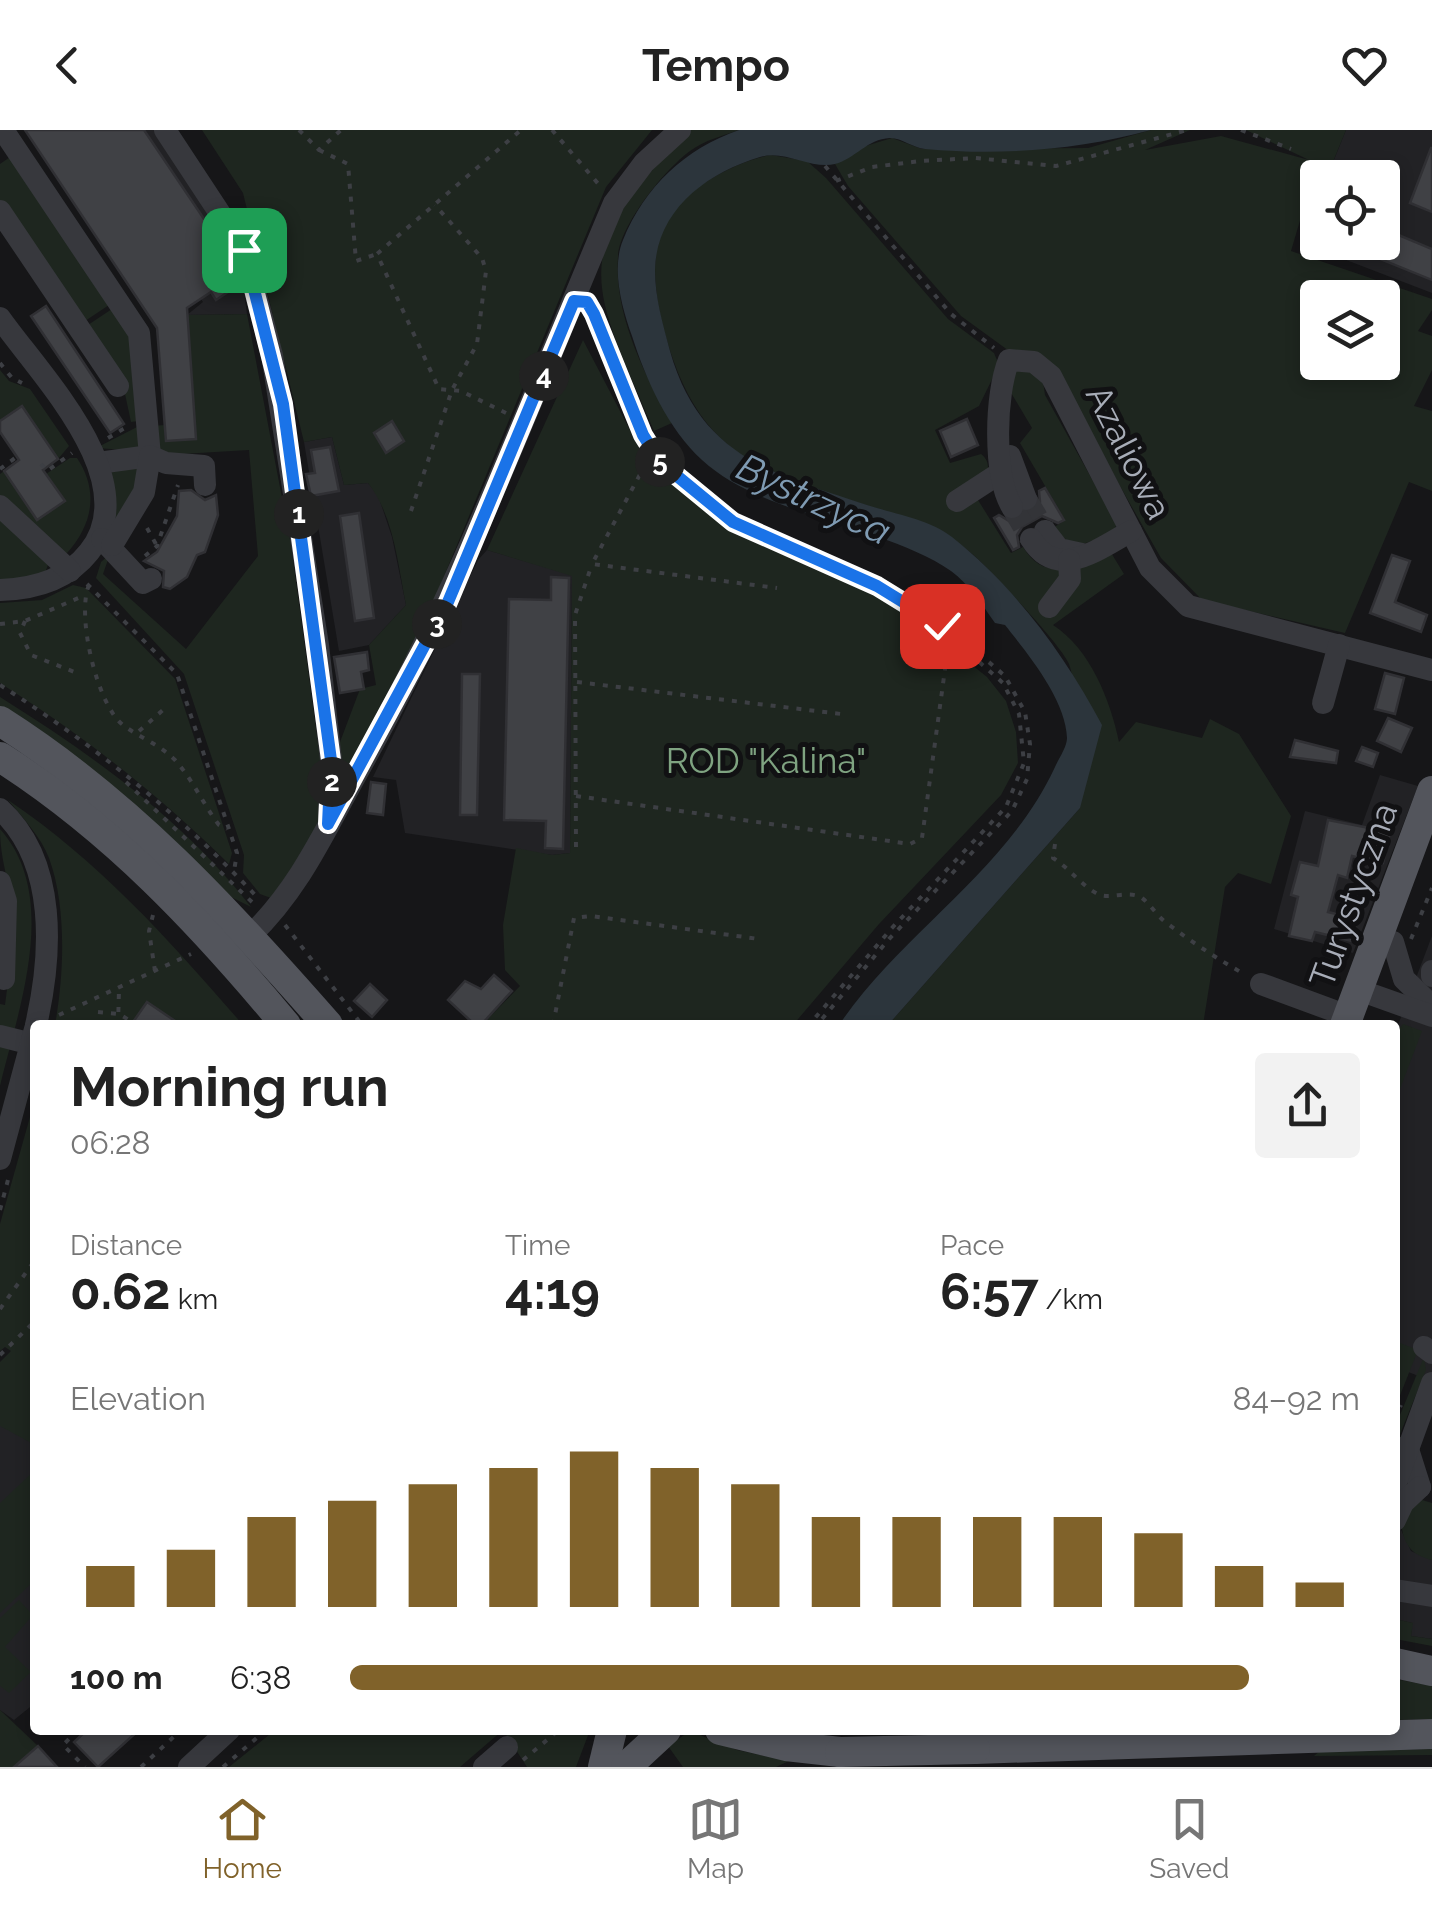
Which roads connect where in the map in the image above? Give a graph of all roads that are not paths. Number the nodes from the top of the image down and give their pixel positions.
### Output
1 (3, 130) edge
2 (165, 130) edge
3 (680, 130) edge
4 (0, 211) edge
5 (0, 318) edge
6 (118, 386) dead end
7 (1001, 407) junction
8 (150, 456) junction
9 (89, 460) junction
10 (1000, 473) junction
11 (205, 485) dead end
12 (958, 501) dead end
13 (0, 506) edge
14 (1131, 532) junction
15 (1038, 535) tunnel mouth
16 (106, 541) junction
17 (1077, 557) junction
18 (75, 574) junction
19 (141, 574) road end
20 (0, 590) edge
21 (1049, 607) dead end
22 (1339, 646) junction
23 (1432, 670) edge
24 (1323, 703) dead end
25 (0, 721) edge
26 (0, 756) edge
27 (1432, 791) edge
28 (0, 809) edge
29 (108, 818) junction
30 (329, 824) junction
31 (351, 837) dead end
32 (1432, 840) edge
33 (0, 882) edge
34 (250, 936) junction
35 (1400, 947) junction
36 (4, 979) dead end
37 (1261, 984) road end
38 (1432, 1006) edge
39 (1358, 1010) edge
40 (1432, 1016) edge
41 (40, 1020) edge
42 (282, 1020) edge
43 (324, 1020) edge
44 (30, 1031) edge
45 (0, 1036) edge
46 (30, 1059) edge
47 (0, 1158) edge
48 (1432, 1383) edge
49 (1407, 1446) junction
50 (1400, 1466) edge
51 (1400, 1481) edge
52 (1426, 1489) edge
53 (1400, 1509) edge
54 (1400, 1589) edge
55 (1432, 1596) edge
56 (1400, 1665) edge
57 (1432, 1671) edge
58 (1432, 1734) edge
59 (224, 1735) edge
60 (611, 1735) edge
61 (661, 1735) edge
62 (741, 1735) edge
63 (1147, 1746) edge
64 (1019, 1748) edge
65 (840, 1752) junction
66 (514, 1754) road end
67 (189, 1767) edge
68 (484, 1767) edge
69 (603, 1767) edge
70 (626, 1767) edge
71 (804, 1767) edge

1 - 8 street
2 - 30 street
3 - 30 street
4 - 6 street
5 - 9 street
7 - 10 street
7 - 10 street
7 - 14 street, Azaliowa
8 - 9 street
8 - 11 street
8 - 16 street
9 - 16 street
10 - 12 street
13 - 18 street
14 - 17 street
14 - 22 street, Azaliowa
15 - 17 street
16 - 18 street
16 - 19 street
17 - 21 street
18 - 20 street
22 - 23 street, Azaliowa
22 - 24 street
25 - 29 main road
26 - 29 main road
27 - 39 main road, Turystyczna
28 - 41 street
29 - 34 main road
29 - 42 main road
30 - 31 street
30 - 34 street
32 - 35 main road, Turystyczna
33 - 36 street
34 - 43 main road
35 - 38 street
35 - 39 main road, Turystyczna
37 - 39 street
39 - 40 street
44 - 45 street
46 - 47 street
48 - 49 street
49 - 50 street
49 - 52 street
51 - 52 street
52 - 53 street
54 - 55 street
56 - 57 main road
58 - 63 main road
59 - 67 street
60 - 69 main road
61 - 70 main road
62 - 65 main road
63 - 64 main road
64 - 65 main road, bridge
65 - 71 main road
66 - 68 street

